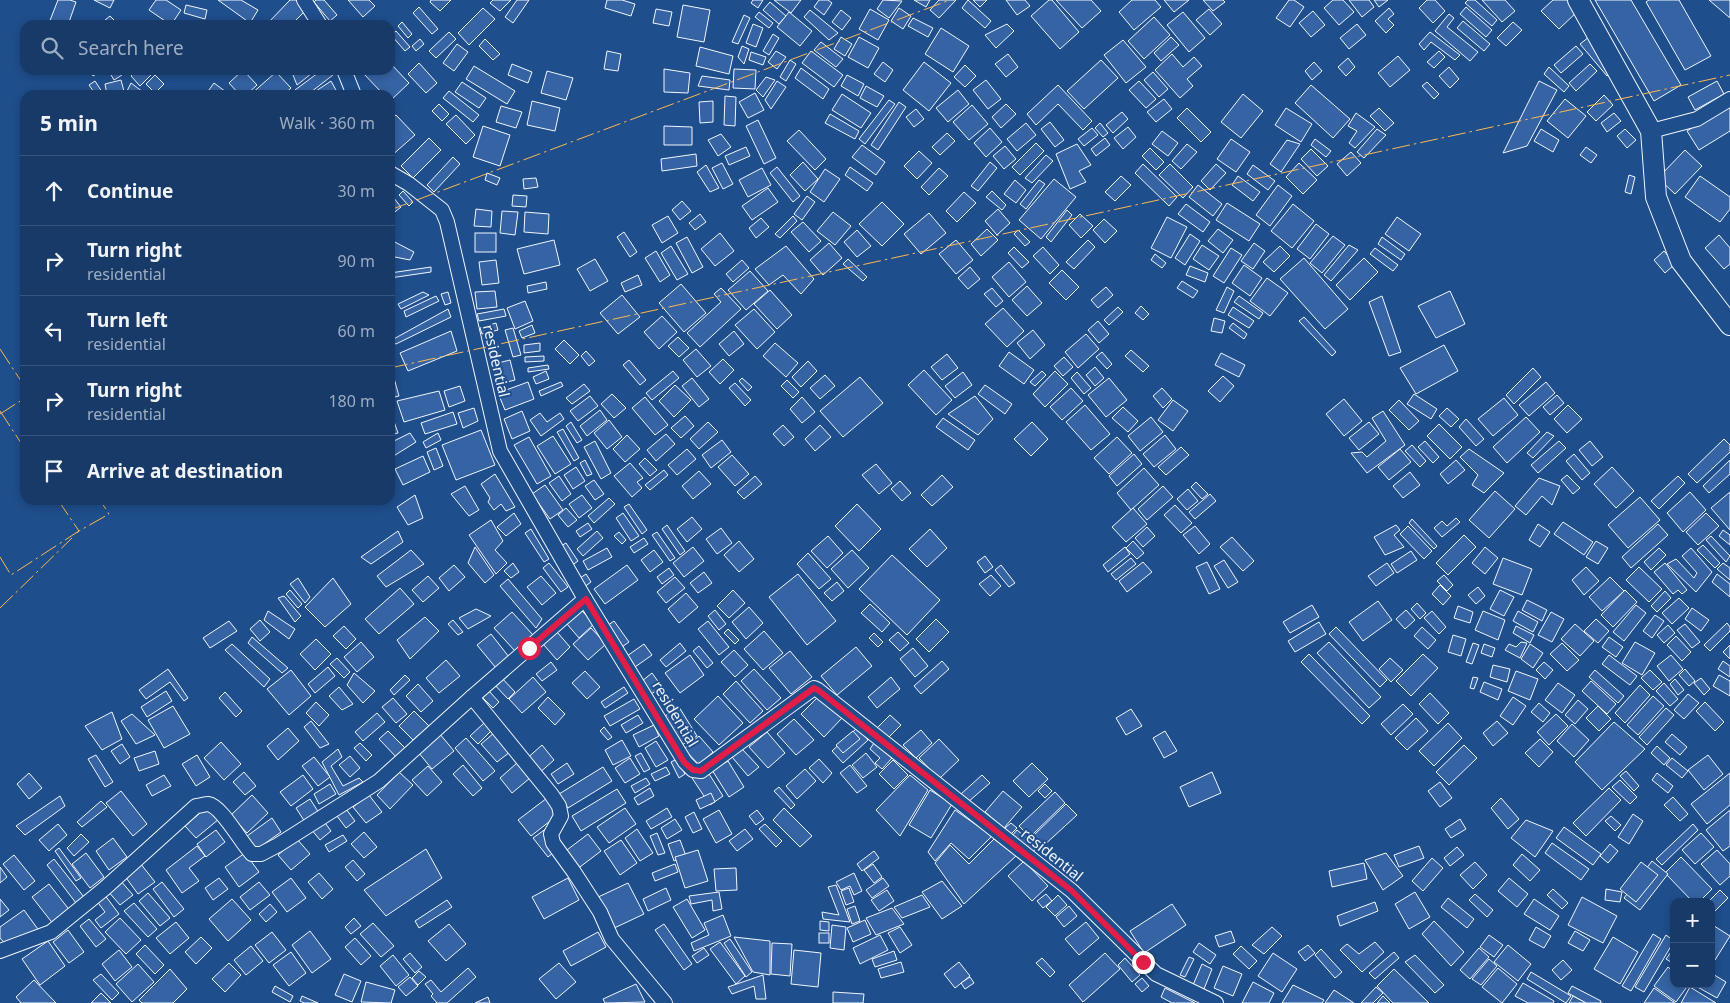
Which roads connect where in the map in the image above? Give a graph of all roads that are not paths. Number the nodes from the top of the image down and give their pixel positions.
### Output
1 (304, 0) edge
2 (1578, 0) edge
3 (317, 20) edge
4 (346, 75) edge
5 (352, 90) edge
6 (1730, 99) edge
7 (1651, 131) junction
8 (395, 176) edge
9 (1730, 325) edge
10 (586, 599) junction
11 (472, 697) junction
12 (0, 951) edge
13 (665, 1003) edge
14 (1216, 1003) edge

1 - 3 street
2 - 7 street
4 - 5 street
6 - 7 street
7 - 9 street
8 - 10 street, residential
10 - 11 street
10 - 14 street, residential
11 - 12 street
11 - 13 street

